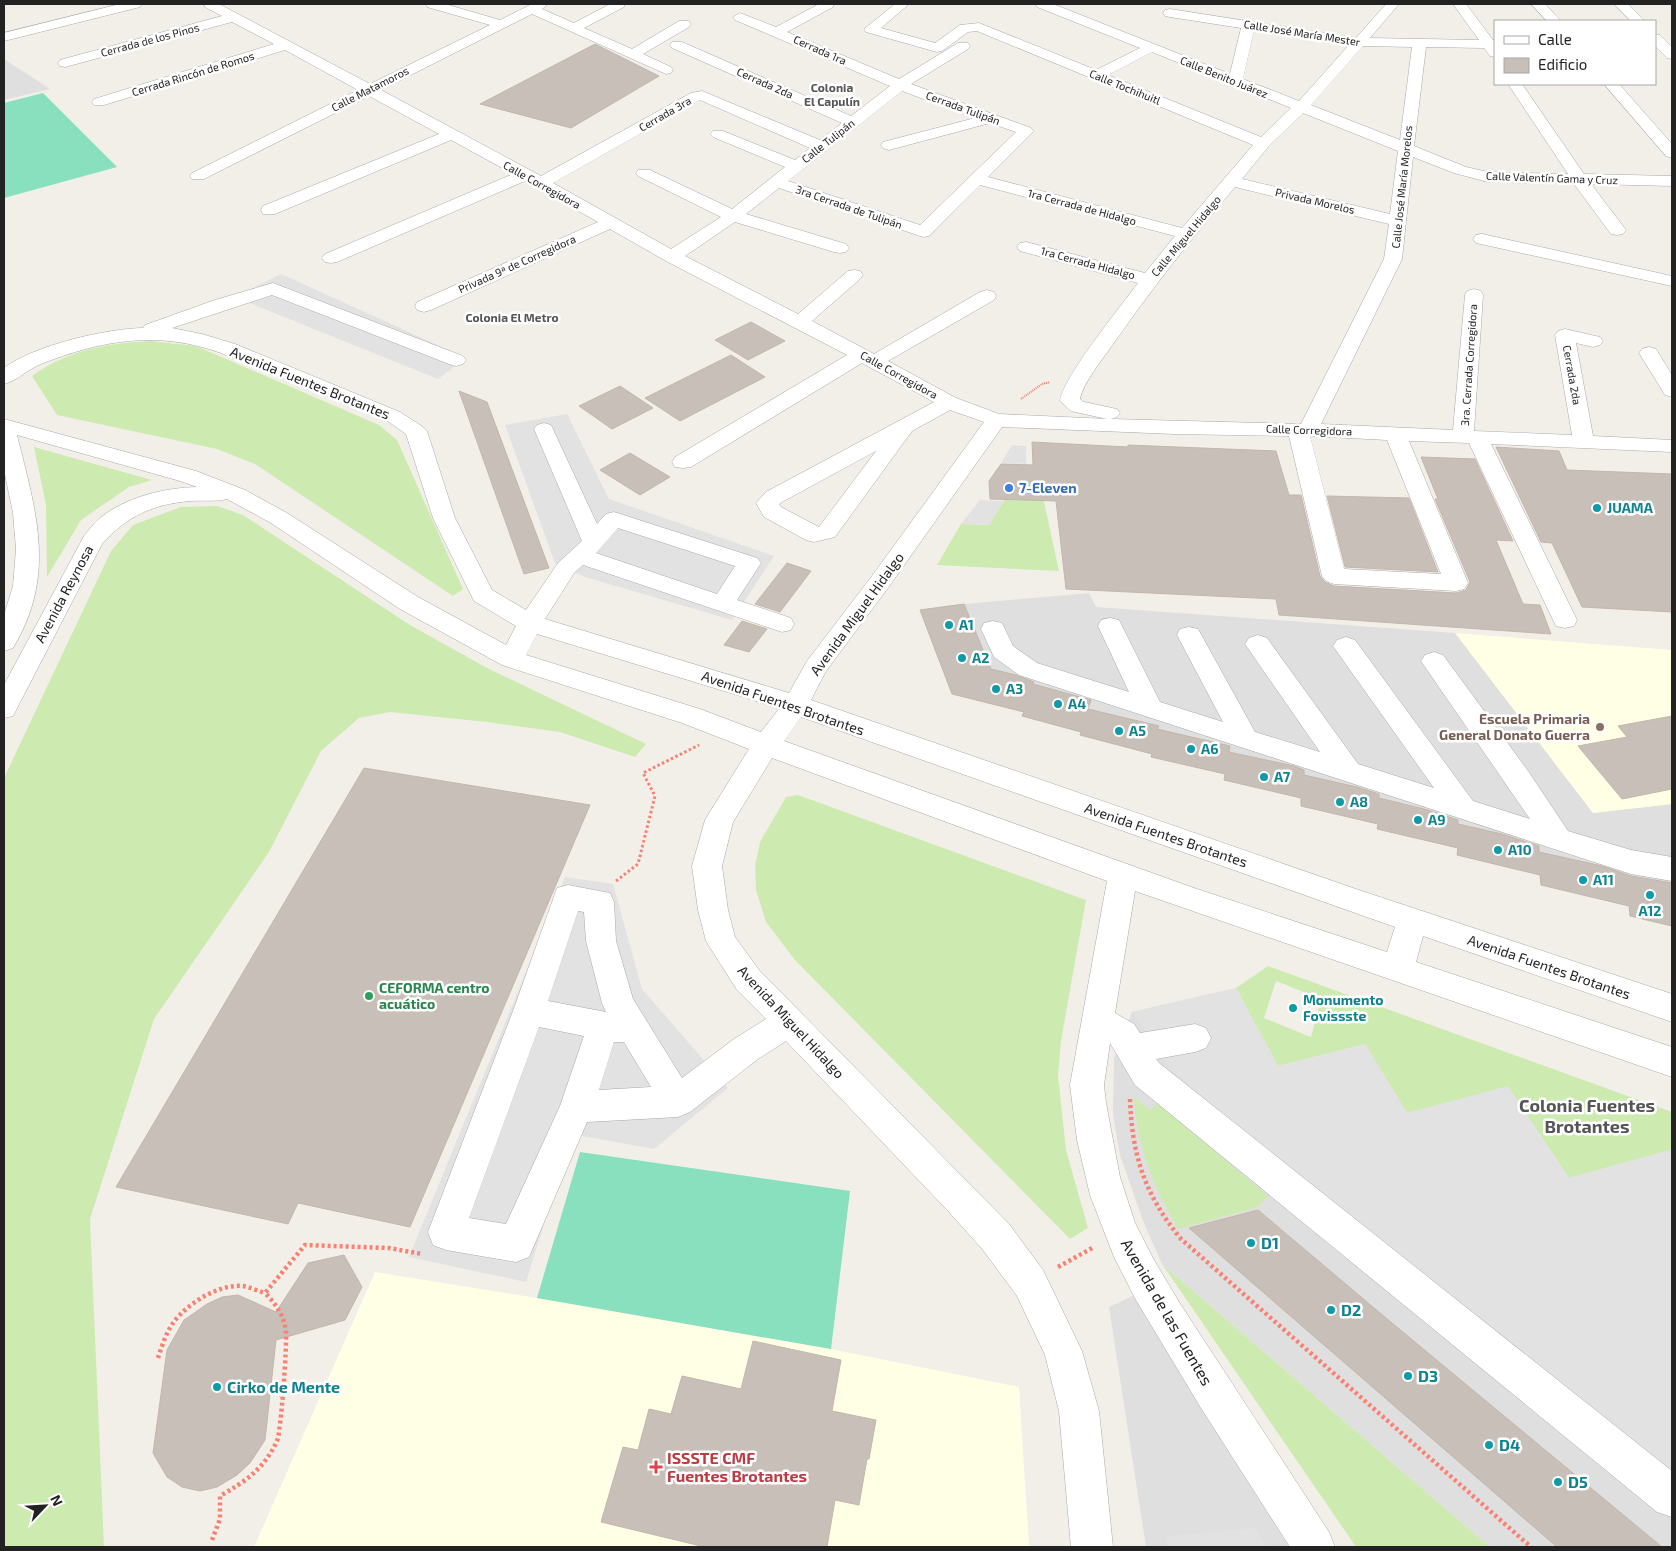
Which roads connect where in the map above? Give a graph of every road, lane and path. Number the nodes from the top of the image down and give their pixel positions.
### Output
1 (135, 4) edge
2 (210, 4) edge
3 (432, 4) edge
4 (620, 4) edge
5 (828, 4) edge
6 (903, 4) edge
7 (1042, 4) edge
8 (1393, 4) edge
9 (1460, 4) edge
10 (1538, 4) edge
11 (1621, 4) edge
12 (537, 6) edge
13 (234, 12) junction
14 (1170, 13) edge
15 (740, 18) dead end
16 (1553, 20) edge
17 (1637, 20) edge
18 (502, 24) junction
19 (684, 24) dead end
20 (1248, 25) junction
21 (574, 28) junction
22 (988, 31) junction
23 (778, 32) junction
24 (4, 37) edge
25 (1358, 42) junction
26 (1661, 43) edge
27 (1419, 44) junction
28 (287, 45) junction
29 (677, 45) dead end
30 (1493, 47) edge
31 (1159, 48) junction
32 (632, 54) junction
33 (1672, 55) edge
34 (65, 63) dead end
35 (666, 70) dead end
36 (1096, 75) junction
37 (1235, 82) junction
38 (900, 85) junction
39 (1516, 85) edge
40 (1612, 85) edge
41 (368, 90) junction
42 (99, 102) dead end
43 (1301, 107) junction
44 (990, 118) junction
45 (853, 122) junction
46 (1006, 124) junction
47 (718, 134) dead end
48 (450, 135) junction
49 (1263, 143) junction
50 (890, 145) dead end
51 (950, 146) dead end
52 (822, 147) junction
53 (1406, 150) junction
54 (1672, 153) edge
55 (796, 166) junction
56 (644, 173) dead end
57 (525, 175) junction
58 (198, 176) dead end
59 (978, 179) junction
60 (1580, 180) junction
61 (776, 182) junction
62 (1231, 182) junction
63 (1672, 182) edge
64 (541, 183) junction
65 (269, 210) dead end
66 (733, 216) junction
67 (1399, 221) junction
68 (610, 223) junction
69 (1617, 230) dead end
70 (1186, 234) junction
71 (1482, 240) dead end
72 (1026, 247) dead end
73 (840, 248) dead end
74 (672, 257) junction
75 (331, 258) dead end
76 (854, 276) dead end
77 (1149, 280) junction
78 (1672, 281) edge
79 (1474, 295) dead end
80 (987, 296) dead end
81 (424, 306) dead end
82 (800, 322) junction
83 (142, 333) junction
84 (1593, 341) dead end
85 (1649, 353) dead end
86 (4, 356) edge
87 (868, 358) junction
88 (32, 360) junction
89 (456, 360) dead end
90 (1086, 369) junction
91 (4, 378) edge
92 (1672, 391) edge
93 (949, 402) junction
94 (1001, 420) junction
95 (4, 426) edge
96 (905, 427) junction
97 (544, 428) dead end
98 (1175, 428) junction
99 (1303, 430) junction
100 (1395, 433) junction
101 (1470, 436) junction
102 (1584, 443) junction
103 (1672, 446) edge
104 (683, 462) dead end
105 (237, 495) junction
106 (586, 549) junction
107 (722, 604) junction
108 (1564, 620) dead end
109 (530, 623) junction
110 (782, 624) dead end
111 (1110, 626) dead end
112 (993, 629) dead end
113 (1189, 635) dead end
114 (4, 642) edge
115 (1258, 644) dead end
116 (1346, 646) dead end
117 (510, 659) junction
118 (1434, 661) dead end
119 (795, 706) junction
120 (1150, 708) junction
121 (4, 709) edge
122 (728, 730) junction
123 (1246, 739) junction
124 (766, 745) junction
125 (1348, 771) junction
126 (1464, 808) junction
127 (1558, 839) junction
128 (1672, 869) edge
129 (1123, 874) junction
130 (599, 902) junction
131 (1412, 920) junction
132 (1398, 969) junction
133 (1672, 1008) edge
134 (529, 1011) junction
135 (1097, 1019) junction
136 (789, 1022) junction
137 (603, 1026) junction
138 (635, 1031) junction
139 (1195, 1038) dead end
140 (1132, 1049) junction
141 (1672, 1062) edge
142 (1130, 1090) dead end
143 (678, 1101) junction
144 (577, 1107) junction
145 (446, 1232) junction
146 (1121, 1232) junction
147 (1030, 1283) junction
148 (265, 1293) junction
149 (158, 1358) dead end
150 (1672, 1497) edge
151 (212, 1540) dead end
152 (1092, 1547) edge
153 (1314, 1547) edge
154 (1531, 1547) edge

1 - 24 street
2 - 13 street, Calle Corregidora
3 - 18 street
4 - 21 street
5 - 23 street
6 - 22 street, Calle Tochihuitl
7 - 31 street, Calle Benito Juárez
8 - 25 street, Calle Miguel Hidalgo
9 - 30 street
10 - 16 street
11 - 17 street
12 - 18 street, Calle Matamoros
12 - 21 street
13 - 28 street, Calle Corregidora
13 - 34 street, Cerrada de los Pinos
14 - 20 street, Calle José María Mester
15 - 23 street, Cerrada 1ra
18 - 41 street, Calle Matamoros
19 - 32 street
20 - 25 street, Calle José María Mester
20 - 37 street
21 - 32 street
22 - 36 street, Calle Tochihuitl
22 - 38 street, Calle Tulipán
23 - 38 street, Cerrada 1ra
25 - 27 street, Calle José María Mester
25 - 43 street, Calle Miguel Hidalgo
26 - 33 street
27 - 30 street, Calle José María Mester
27 - 53 street, Calle José María Morelos
28 - 41 street, Calle Corregidora
28 - 42 street, Cerrada Rincón de Romos
29 - 45 street, Cerrada 2da
31 - 36 street
31 - 37 street, Calle Benito Juárez
32 - 35 street
36 - 49 street, Calle Tochihuitl
37 - 43 street, Calle Benito Juárez
38 - 44 street, Cerrada Tulipán
38 - 45 street, Calle Tulipán
39 - 60 street
40 - 54 street
41 - 48 street, Calle Corregidora
41 - 58 street, Calle Matamoros
43 - 49 street, Calle Miguel Hidalgo
43 - 53 street, Calle Benito Juárez
44 - 46 street, Cerrada Tulipán
44 - 50 street
45 - 52 street, Calle Tulipán
46 - 51 street
46 - 59 street, Cerrada Tulipán
47 - 55 street
48 - 57 street, Calle Corregidora
48 - 65 street
49 - 62 street, Calle Miguel Hidalgo
52 - 55 street, Calle Tulipán
52 - 64 street, Cerrada 3ra
53 - 60 street, Calle Valentín Gama y Cruz
53 - 67 street, Calle José María Morelos
55 - 61 street, Calle Tulipán
56 - 66 street
57 - 64 street, Calle Corregidora
57 - 75 street
59 - 61 street, 3ra Cerrada de Tulipán
59 - 70 street, 1ra Cerrada de Hidalgo
60 - 63 street, Calle Valentín Gama y Cruz
60 - 69 street
61 - 66 street, Calle Tulipán
62 - 67 street, Privada Morelos
62 - 70 street, Calle Miguel Hidalgo
64 - 68 street, Calle Corregidora
66 - 73 street
66 - 74 street, Calle Tulipán
67 - 99 street, Calle José María Morelos
68 - 74 street, Calle Corregidora
68 - 81 street, Privada 9ª de Corregidora
70 - 77 street, Calle Miguel Hidalgo
71 - 78 street
72 - 77 street, 1ra Cerrada Hidalgo
74 - 82 street, Calle Corregidora
76 - 82 street
77 - 90 street, Calle Miguel Hidalgo
79 - 101 street, 3ra. Cerrada Corregidora
80 - 87 street
82 - 87 street, Calle Corregidora
83 - 88 street, Avenida Fuentes Brotantes
83 - 89 street
83 - 109 street, Avenida Fuentes Brotantes
84 - 102 street, Cerrada 2da
85 - 92 street
86 - 88 street
87 - 93 street, Calle Corregidora
87 - 104 street
88 - 91 street, Avenida Fuentes Brotantes
90 - 94 path
90 - 98 street, Calle Miguel Hidalgo
93 - 94 street, Calle Corregidora
93 - 96 street
94 - 98 street, Calle Corregidora
94 - 119 street, Avenida Miguel Hidalgo
95 - 105 street
95 - 114 street
96 - 96 street
97 - 106 street
98 - 99 street, Calle Corregidora
99 - 100 street, Calle Corregidora
99 - 100 street
100 - 101 street, Calle Corregidora
101 - 102 street, Calle Corregidora
101 - 108 street
102 - 103 street, Calle Corregidora
105 - 117 street
105 - 121 street, Avenida Reynosa
106 - 107 street
106 - 107 street
106 - 109 street
107 - 110 street
109 - 117 street
109 - 119 street, Avenida Fuentes Brotantes
111 - 120 street
112 - 120 street
113 - 123 street
115 - 125 street
116 - 126 street
117 - 122 street
118 - 127 street
119 - 124 street, Avenida Miguel Hidalgo
119 - 131 street, Avenida Fuentes Brotantes
120 - 123 street
122 - 124 street
122 - 130 path
123 - 125 street
124 - 129 street
124 - 136 street, Avenida Miguel Hidalgo
125 - 126 street
126 - 127 street
127 - 128 street
129 - 132 street
129 - 135 street, Avenida de las Fuentes
130 - 134 street
130 - 138 street
131 - 132 street
131 - 133 street, Avenida Fuentes Brotantes
132 - 141 street
134 - 137 street
134 - 145 street
135 - 140 street
135 - 146 street, Avenida de las Fuentes
136 - 143 street
136 - 147 street, Avenida Miguel Hidalgo
137 - 138 street
137 - 144 street
138 - 143 street
139 - 140 street
140 - 150 street
142 - 154 path
143 - 144 street
144 - 145 street
145 - 148 path
146 - 147 path
146 - 153 street, Avenida de las Fuentes
147 - 152 street, Avenida Miguel Hidalgo
148 - 149 path
148 - 151 path

